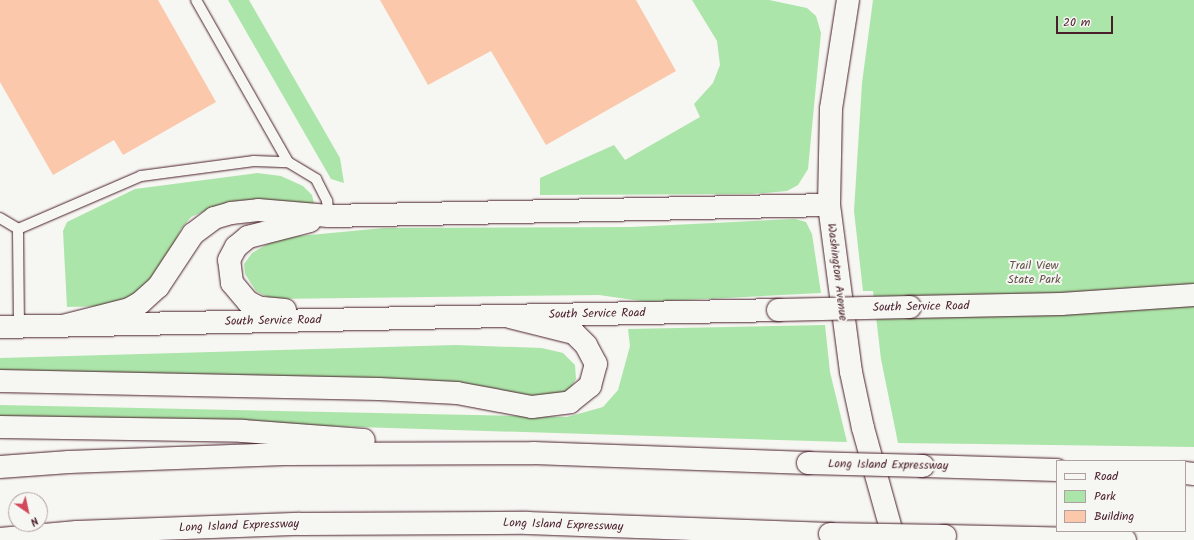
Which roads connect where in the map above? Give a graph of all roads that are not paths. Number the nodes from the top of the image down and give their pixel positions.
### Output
1 (196, 0) edge
2 (848, 0) edge
3 (288, 162) junction
4 (829, 204) junction
5 (329, 216) junction
6 (0, 218) edge
7 (18, 229) junction
8 (1194, 294) edge
9 (510, 317) junction
10 (422, 318) junction
11 (63, 326) junction
12 (10, 327) edge
13 (0, 381) edge
14 (0, 427) edge
15 (533, 453) junction
16 (0, 467) edge
17 (1056, 470) edge
18 (0, 539) edge
19 (894, 540) edge
20 (1125, 540) edge

1 - 3 lane
2 - 4 main road, Washington Avenue
3 - 5 lane
3 - 7 lane
4 - 5 main road
4 - 19 main road, Washington Avenue
5 - 10 main road
5 - 11 main road
6 - 7 lane
7 - 12 lane
8 - 9 main road, South Service Road, bridge
9 - 10 main road, South Service Road
9 - 13 main road
10 - 11 main road, South Service Road
11 - 12 main road, South Service Road
14 - 15 main road
15 - 16 main road, Long Island Expressway
15 - 17 main road, Long Island Expressway, bridge
18 - 20 main road, Long Island Expressway, bridge

